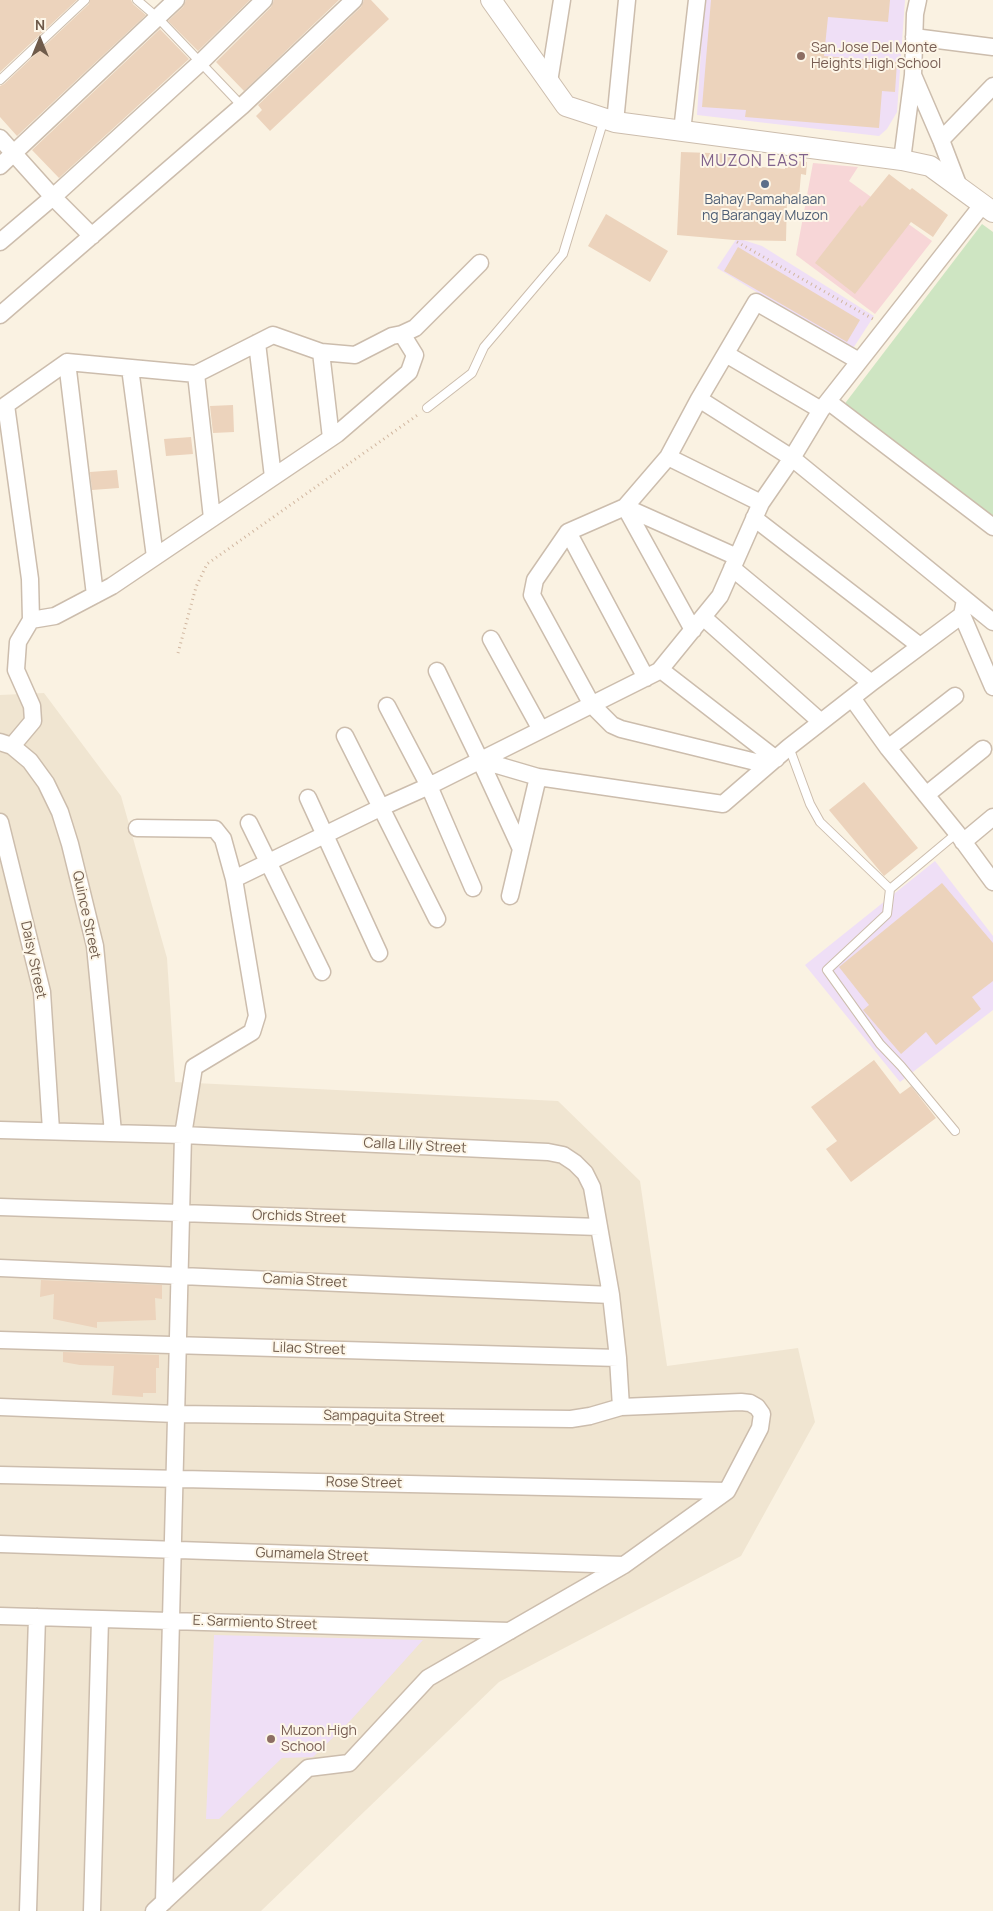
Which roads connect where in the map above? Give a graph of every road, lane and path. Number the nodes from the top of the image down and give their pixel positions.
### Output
1 (85, 0) edge
2 (137, 0) edge
3 (176, 0) edge
4 (264, 0) edge
5 (354, 0) edge
6 (491, 0) edge
7 (562, 0) edge
8 (627, 0) edge
9 (696, 0) edge
10 (918, 0) edge
11 (158, 18) junction
12 (914, 37) junction
13 (993, 47) edge
14 (201, 62) junction
15 (913, 75) junction
16 (0, 80) edge
17 (549, 82) junction
18 (993, 86) edge
19 (242, 106) junction
20 (610, 120) junction
21 (682, 131) junction
22 (0, 138) edge
23 (941, 140) junction
24 (14, 153) junction
25 (902, 160) junction
26 (0, 166) edge
27 (959, 187) junction
28 (53, 197) junction
29 (988, 208) edge
30 (92, 236) junction
31 (0, 242) edge
32 (737, 242) dead end
33 (480, 263) dead end
34 (0, 315) edge
35 (872, 318) dead end
36 (402, 334) junction
37 (257, 343) junction
38 (321, 352) junction
39 (726, 354) junction
40 (860, 361) junction
41 (68, 362) junction
42 (130, 368) junction
43 (196, 374) junction
44 (699, 399) junction
45 (825, 406) junction
46 (427, 408) joint
47 (331, 438) junction
48 (668, 457) junction
49 (792, 458) junction
50 (273, 477) junction
51 (761, 503) junction
52 (625, 507) junction
53 (212, 518) junction
54 (754, 518) junction
55 (993, 527) edge
56 (568, 532) junction
57 (154, 557) junction
58 (735, 562) junction
59 (95, 595) junction
60 (964, 607) junction
61 (703, 617) junction
62 (992, 619) edge
63 (31, 620) junction
64 (692, 630) junction
65 (491, 639) dead end
66 (920, 646) junction
67 (178, 653) dead end
68 (661, 670) junction
69 (437, 671) dead end
70 (646, 678) junction
71 (871, 683) junction
72 (993, 687) edge
73 (955, 696) dead end
74 (852, 698) junction
75 (592, 705) junction
76 (387, 706) dead end
77 (821, 722) junction
78 (540, 730) junction
79 (345, 736) dead end
80 (6, 744) edge
81 (789, 747) junction
82 (888, 748) junction
83 (983, 749) dead end
84 (480, 760) junction
85 (772, 762) junction
86 (538, 777) junction
87 (429, 786) junction
88 (926, 795) junction
89 (308, 798) dead end
90 (382, 807) junction
91 (993, 817) edge
92 (0, 822) edge
93 (250, 823) dead end
94 (137, 828) dead end
95 (323, 835) junction
96 (960, 838) junction
97 (521, 849) junction
98 (269, 862) junction
99 (234, 879) junction
100 (993, 882) edge
101 (473, 888) dead end
102 (890, 889) junction
103 (510, 896) dead end
104 (437, 919) dead end
105 (379, 952) dead end
106 (322, 972) dead end
107 (0, 1130) edge
108 (51, 1130) junction
109 (955, 1131) dead end
110 (112, 1132) junction
111 (184, 1135) junction
112 (0, 1207) edge
113 (181, 1214) junction
114 (599, 1227) junction
115 (0, 1268) edge
116 (180, 1275) junction
117 (611, 1295) junction
118 (0, 1340) edge
119 (178, 1346) junction
120 (618, 1358) junction
121 (0, 1407) edge
122 (621, 1407) junction
123 (176, 1414) junction
124 (0, 1475) edge
125 (174, 1479) junction
126 (727, 1491) junction
127 (0, 1544) edge
128 (172, 1550) junction
129 (624, 1565) junction
130 (0, 1616) edge
131 (37, 1617) junction
132 (100, 1619) junction
133 (171, 1621) junction
134 (510, 1631) junction
135 (159, 1907) edge
136 (28, 1911) edge
137 (92, 1911) edge

1 - 16 lane
2 - 11 lane
3 - 11 street
4 - 14 street
5 - 19 street
6 - 17 street
7 - 17 street
8 - 20 street
9 - 21 street
10 - 12 street
11 - 14 lane
11 - 24 street
12 - 13 street
12 - 15 street
14 - 19 lane
14 - 28 street
15 - 23 street
15 - 25 street
17 - 20 street
18 - 23 street
19 - 30 street
20 - 21 street
20 - 46 lane
21 - 25 street
22 - 24 street
23 - 27 street
24 - 26 street
24 - 28 street
25 - 27 street
27 - 29 street
28 - 30 street
28 - 31 street
29 - 40 street
30 - 34 street
32 - 35 path
33 - 36 street
36 - 38 street
36 - 47 street
37 - 38 street
37 - 43 street
37 - 50 street
38 - 47 street
39 - 40 street
39 - 44 street
39 - 45 street
40 - 45 street
41 - 42 street
41 - 59 street
41 - 63 street
42 - 43 street
42 - 57 street
43 - 53 street
44 - 48 street
44 - 49 street
45 - 49 street
45 - 55 street
46 - 67 path
47 - 50 street
48 - 51 street
48 - 52 street
49 - 51 street
49 - 60 street
50 - 53 street
51 - 54 street
52 - 56 street
52 - 58 street
52 - 64 street
53 - 57 street
54 - 58 street
54 - 66 street
56 - 70 street
56 - 75 street
57 - 59 street
58 - 61 street
58 - 71 street
59 - 63 street
60 - 62 street
60 - 66 street
60 - 72 street
61 - 64 street
61 - 77 street
63 - 80 street
64 - 68 street
65 - 78 street
66 - 71 street
68 - 70 street
68 - 85 street
69 - 84 street
70 - 75 street
71 - 74 street
73 - 82 street
74 - 77 street
74 - 82 street
75 - 78 street
75 - 85 street
76 - 87 street
77 - 81 street
78 - 84 street
79 - 90 street
80 - 110 street, Quince Street
81 - 85 street
81 - 102 lane
82 - 88 street
83 - 88 street
84 - 86 street
84 - 87 street
84 - 97 street
85 - 86 street
86 - 97 street
87 - 90 street
87 - 101 street
88 - 96 street
89 - 95 street
90 - 95 street
90 - 104 street
91 - 96 street
92 - 108 street, Daisy Street
93 - 98 street
94 - 99 street
95 - 98 street
95 - 105 street
96 - 100 street
96 - 102 lane
97 - 103 street
98 - 99 street
98 - 106 street
99 - 111 street
102 - 109 lane
107 - 108 street, Calla Lilly Street
108 - 110 street, Calla Lilly Street
110 - 111 street, Calla Lilly Street
111 - 113 street
111 - 114 street, Calla Lilly Street
112 - 113 street, Orchids Street
113 - 114 street, Orchids Street
113 - 116 street
114 - 117 street, Calla Lilly Street
115 - 116 street, Camia Street
116 - 117 street, Camia Street
116 - 119 street
117 - 120 street, Calla Lilly Street
118 - 119 street, Lilac Street
119 - 120 street, Lilac Street
119 - 123 street
120 - 122 street, Calla Lilly Street
121 - 123 street, Sampaguita Street
122 - 123 street, Sampaguita Street
122 - 126 street, Sampaguita Street
123 - 125 street
124 - 125 street, Rose Street
125 - 126 street, Rose Street
125 - 128 street
126 - 129 street
127 - 128 street, Gumamela Street
128 - 129 street, Gumamela Street
128 - 133 street
129 - 134 street
130 - 131 street, E. Sarmiento Street
131 - 132 street, E. Sarmiento Street
131 - 136 street
132 - 133 street, E. Sarmiento Street
132 - 137 street
133 - 134 street, E. Sarmiento Street
133 - 135 street
134 - 135 street

